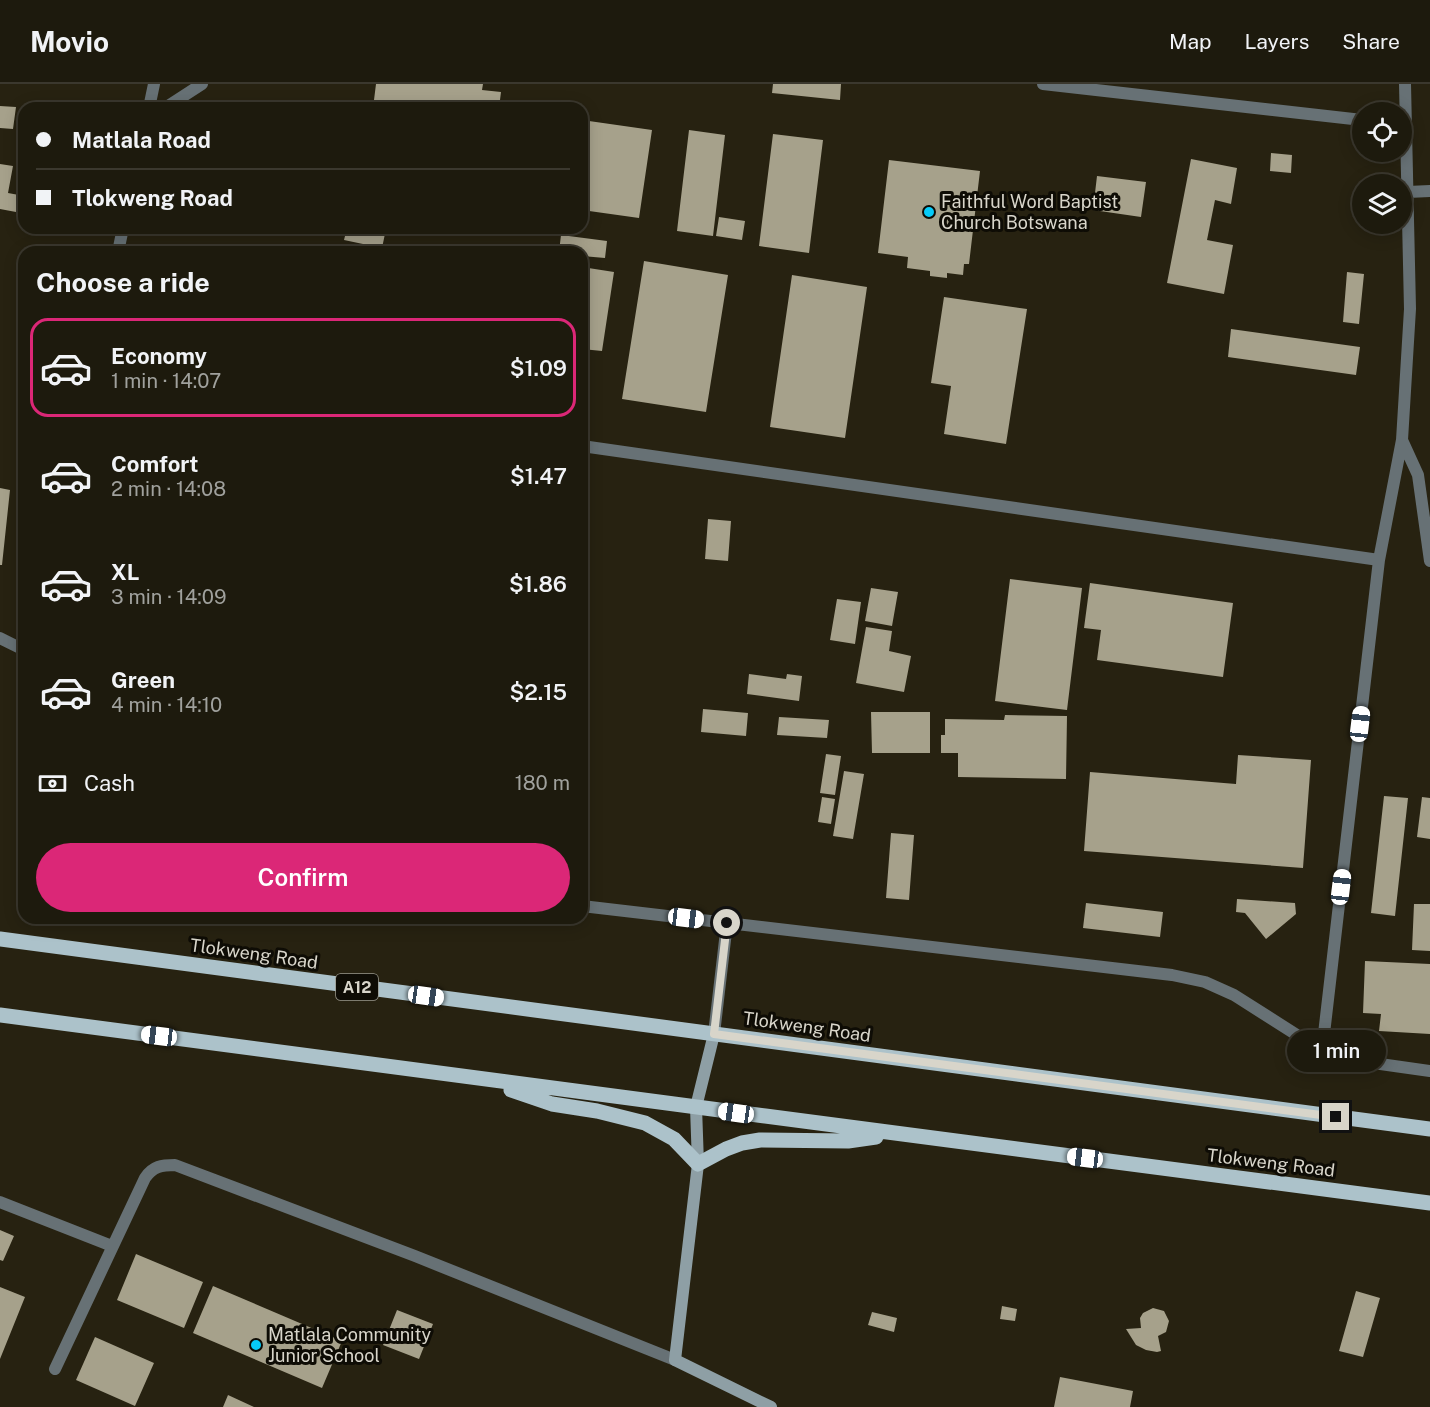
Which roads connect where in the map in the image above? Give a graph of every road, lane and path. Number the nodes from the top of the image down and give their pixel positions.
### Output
1 (154, 84) edge
2 (202, 84) edge
3 (1043, 84) edge
4 (1405, 84) edge
5 (150, 102) edge
6 (174, 102) edge
7 (1405, 102) edge
8 (1352, 119) edge
9 (1430, 191) edge
10 (1412, 192) edge
11 (1409, 234) edge
12 (1402, 440) junction
13 (588, 447) edge
14 (1379, 560) junction
15 (1430, 561) edge
16 (0, 638) edge
17 (18, 647) edge
18 (588, 907) edge
19 (727, 923) junction
20 (0, 939) edge
21 (0, 1014) edge
22 (714, 1034) junction
23 (1322, 1051) junction
24 (1430, 1071) edge
25 (476, 1078) junction
26 (696, 1107) junction
27 (1430, 1129) edge
28 (924, 1137) junction
29 (698, 1164) junction
30 (0, 1202) edge
31 (1430, 1203) edge
32 (112, 1246) junction
33 (675, 1360) junction
34 (55, 1368) dead end
35 (771, 1407) edge

1 - 5 street
2 - 6 street
3 - 8 street
4 - 7 street
9 - 10 street
11 - 12 street
12 - 14 street
12 - 15 street
13 - 14 street
14 - 23 street
16 - 17 street
18 - 19 street
19 - 22 street
19 - 23 street
20 - 22 main road, Tlokweng Road / A12
21 - 25 main road, Tlokweng Road
22 - 26 street
22 - 27 main road, Tlokweng Road / A12
23 - 24 street
25 - 26 main road, Tlokweng Road
25 - 29 main road
26 - 28 main road, Tlokweng Road
26 - 29 street
28 - 29 main road
28 - 31 main road, Tlokweng Road
29 - 33 street
30 - 32 street
32 - 33 street
32 - 34 street
33 - 35 street

